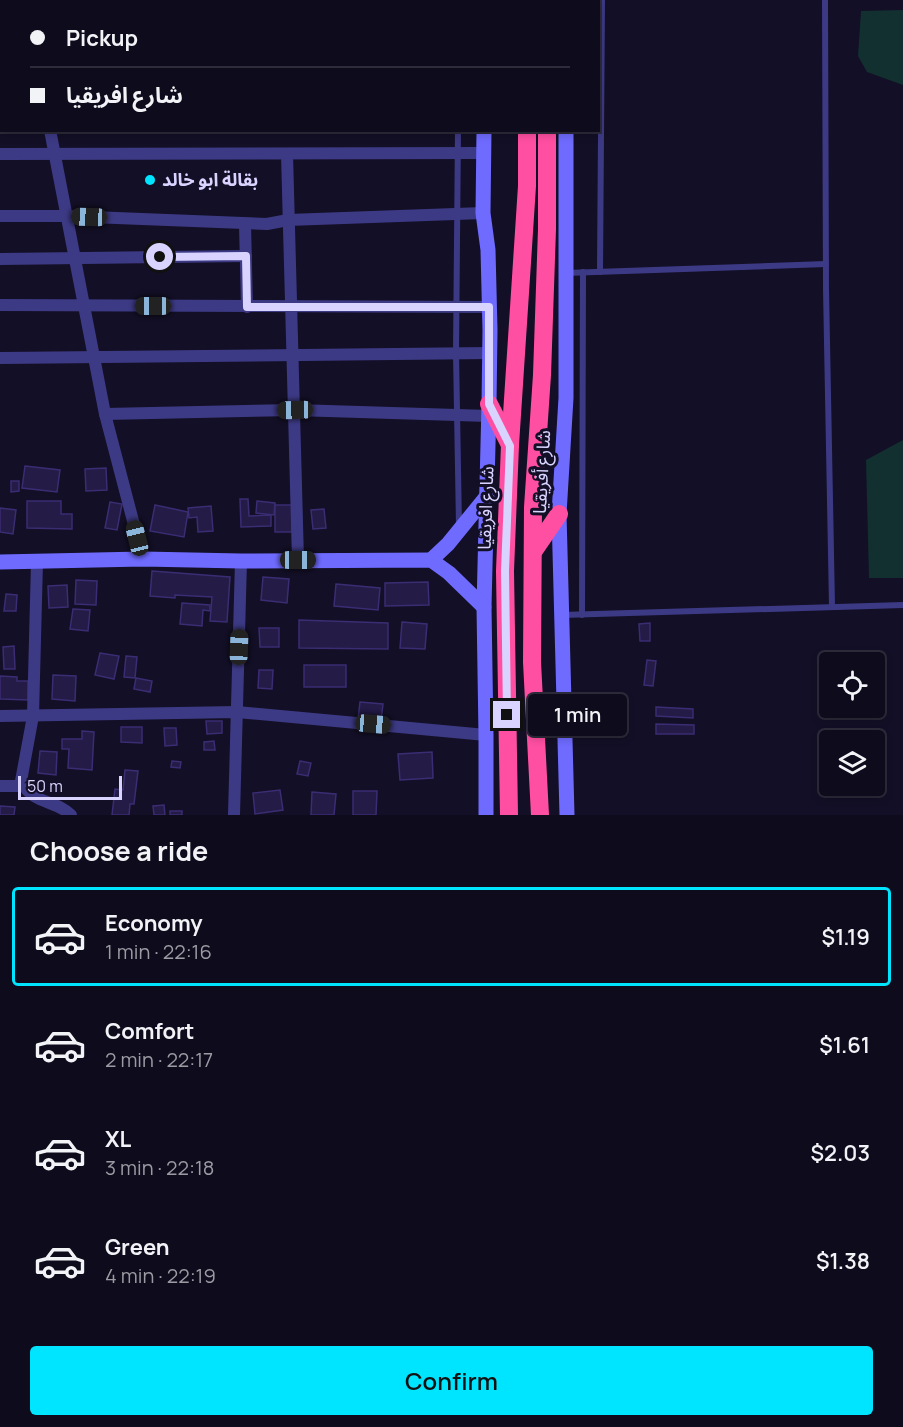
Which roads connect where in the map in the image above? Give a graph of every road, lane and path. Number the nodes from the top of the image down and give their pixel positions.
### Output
1 (602, 0) edge
2 (825, 0) edge
3 (50, 132) edge
4 (458, 132) edge
5 (484, 132) edge
6 (526, 132) edge
7 (548, 132) edge
8 (566, 132) edge
9 (458, 153) junction
10 (483, 153) junction
11 (0, 154) edge
12 (55, 154) junction
13 (287, 154) junction
14 (483, 213) junction
15 (457, 214) junction
16 (0, 216) edge
17 (66, 216) junction
18 (288, 220) junction
19 (245, 224) junction
20 (246, 256) junction
21 (74, 258) junction
22 (0, 259) edge
23 (826, 264) junction
24 (583, 272) junction
25 (600, 272) junction
26 (566, 273) junction
27 (0, 305) edge
28 (83, 306) junction
29 (247, 307) junction
30 (291, 307) junction
31 (456, 307) junction
32 (489, 307) junction
33 (456, 353) junction
34 (490, 353) junction
35 (292, 356) junction
36 (93, 357) junction
37 (0, 358) edge
38 (295, 410) junction
39 (489, 410) junction
40 (105, 414) junction
41 (458, 415) junction
42 (510, 446) junction
43 (487, 495) junction
44 (559, 514) junction
45 (459, 531) junction
46 (532, 552) junction
47 (143, 559) junction
48 (298, 560) junction
49 (432, 560) junction
50 (242, 561) junction
51 (0, 562) edge
52 (37, 562) junction
53 (903, 605) edge
54 (832, 606) junction
55 (484, 607) junction
56 (562, 615) junction
57 (582, 615) junction
58 (237, 712) junction
59 (0, 716) edge
60 (33, 716) junction
61 (486, 735) junction
62 (0, 786) edge
63 (24, 786) junction
64 (71, 815) edge
65 (234, 815) edge
66 (486, 815) edge
67 (509, 815) edge
68 (540, 815) edge
69 (567, 815) edge

1 - 25 lane
2 - 23 lane
3 - 12 street
4 - 9 lane
5 - 10 street
6 - 42 highway, شارع افريقيا
7 - 46 highway
8 - 26 street, شارع أفريقيا
9 - 10 street
9 - 13 street
9 - 15 lane
10 - 14 street
11 - 12 street
12 - 13 street
12 - 17 street
13 - 18 street
14 - 15 street
14 - 32 street, شارع افريقيا
15 - 18 street
15 - 31 lane
16 - 17 street
17 - 19 street
17 - 21 street
18 - 19 street
18 - 30 street
19 - 20 street
20 - 21 street
20 - 29 street
21 - 22 street
21 - 28 street
23 - 25 lane
23 - 54 lane
24 - 25 lane
24 - 26 lane
24 - 57 lane
26 - 44 street, شارع أفريقيا
27 - 28 street
28 - 29 street
28 - 36 street
29 - 30 street
30 - 31 street
30 - 35 street
31 - 32 street
31 - 33 lane
32 - 34 street, شارع افريقيا
33 - 34 street
33 - 35 street
33 - 41 lane
34 - 39 street, شارع افريقيا
35 - 36 street
35 - 38 street
36 - 37 street
36 - 40 street
38 - 40 street
38 - 41 street
38 - 48 street
39 - 41 street
39 - 42 highway
39 - 43 street, شارع افريقيا
40 - 47 street
41 - 45 lane
42 - 67 highway, شارع افريقيا
43 - 45 street
43 - 55 street, شارع افريقيا
44 - 46 highway
44 - 56 street, شارع أفريقيا
45 - 49 street
46 - 68 highway
47 - 50 street
47 - 52 street
48 - 49 street
48 - 50 street
49 - 55 street
50 - 58 street
51 - 52 street
52 - 60 street
53 - 54 lane
54 - 57 lane
55 - 61 street, شارع افريقيا
56 - 57 lane
56 - 69 street, شارع أفريقيا
58 - 60 street
58 - 61 street
58 - 65 street
59 - 60 street
60 - 63 street
61 - 66 street, شارع افريقيا
62 - 63 street
63 - 64 street

